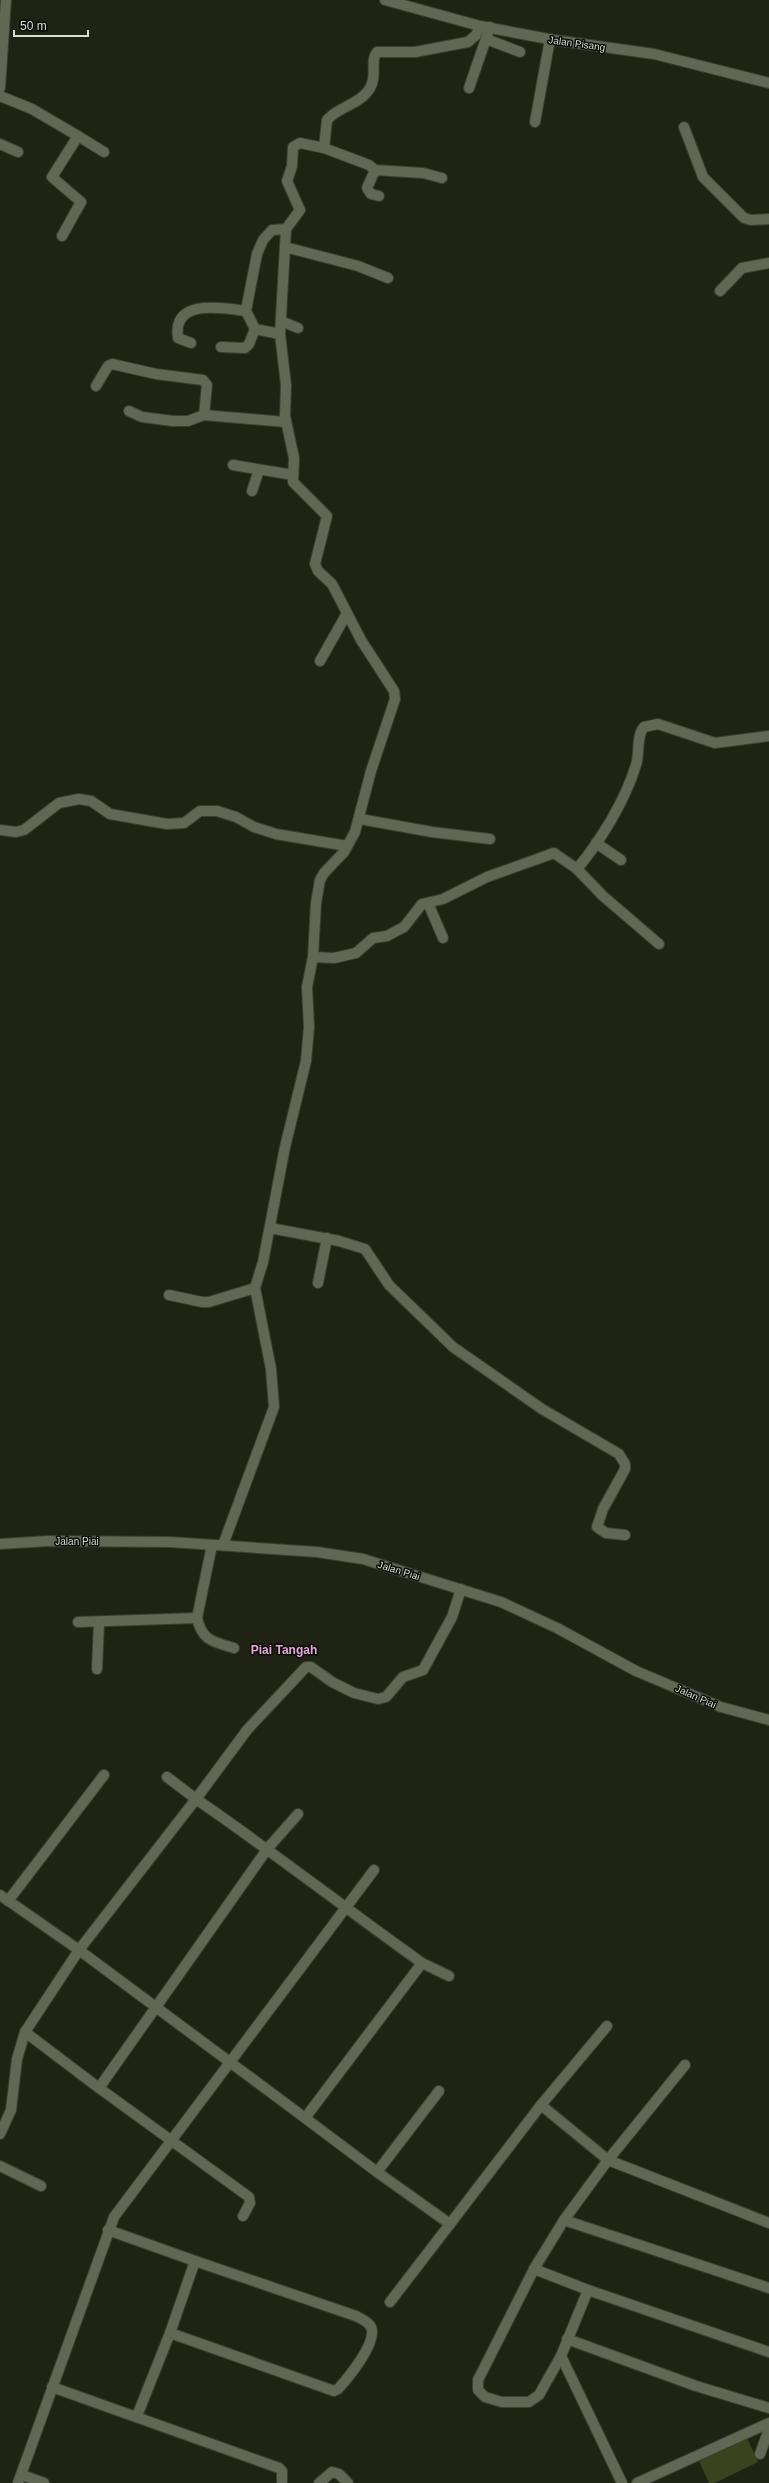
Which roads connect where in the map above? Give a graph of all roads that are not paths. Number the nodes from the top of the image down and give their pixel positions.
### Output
1 (6, 0) edge
2 (385, 0) edge
3 (400, 2) edge
4 (485, 26) junction
5 (486, 39) junction
6 (550, 39) junction
7 (520, 52) dead end
8 (769, 83) edge
9 (0, 88) edge
10 (469, 88) dead end
11 (0, 96) edge
12 (535, 122) dead end
13 (684, 127) dead end
14 (78, 136) junction
15 (0, 144) edge
16 (324, 148) junction
17 (18, 152) dead end
18 (104, 152) dead end
19 (375, 170) junction
20 (442, 178) dead end
21 (379, 196) dead end
22 (769, 219) edge
23 (286, 229) junction
24 (62, 236) dead end
25 (285, 247) junction
26 (769, 262) edge
27 (388, 278) dead end
28 (720, 291) dead end
29 (246, 311) junction
30 (281, 321) junction
31 (298, 328) dead end
32 (255, 329) junction
33 (280, 334) junction
34 (191, 343) dead end
35 (221, 347) dead end
36 (96, 386) dead end
37 (129, 411) dead end
38 (204, 416) junction
39 (286, 422) junction
40 (232, 465) dead end
41 (259, 470) junction
42 (293, 475) junction
43 (252, 491) dead end
44 (346, 615) junction
45 (320, 661) dead end
46 (769, 736) edge
47 (360, 819) junction
48 (0, 830) edge
49 (490, 839) dead end
50 (596, 843) junction
51 (347, 846) junction
52 (621, 860) dead end
53 (577, 869) junction
54 (428, 903) junction
55 (443, 938) dead end
56 (659, 944) dead end
57 (313, 956) junction
58 (270, 1228) junction
59 (327, 1238) junction
60 (318, 1284) dead end
61 (255, 1288) junction
62 (169, 1295) dead end
63 (625, 1534) dead end
64 (0, 1544) edge
65 (212, 1545) junction
66 (223, 1545) junction
67 (461, 1589) junction
68 (197, 1618) junction
69 (78, 1622) dead end
70 (99, 1623) junction
71 (234, 1648) dead end
72 (97, 1669) dead end
73 (769, 1720) edge
74 (104, 1775) dead end
75 (167, 1777) dead end
76 (196, 1799) junction
77 (298, 1814) dead end
78 (268, 1848) junction
79 (374, 1870) dead end
80 (4, 1898) edge
81 (344, 1907) junction
82 (79, 1950) junction
83 (422, 1962) junction
84 (449, 1976) dead end
85 (154, 2006) junction
86 (607, 2026) dead end
87 (25, 2032) junction
88 (228, 2062) junction
89 (685, 2065) dead end
90 (99, 2088) junction
91 (439, 2091) dead end
92 (541, 2105) junction
93 (305, 2118) junction
94 (0, 2134) edge
95 (171, 2139) junction
96 (608, 2160) junction
97 (0, 2166) edge
98 (377, 2172) junction
99 (41, 2186) dead end
100 (243, 2216) dead end
101 (564, 2220) junction
102 (769, 2223) edge
103 (450, 2224) junction
104 (108, 2230) junction
105 (194, 2261) junction
106 (534, 2269) junction
107 (769, 2288) edge
108 (588, 2290) junction
109 (390, 2302) dead end
110 (170, 2333) junction
111 (567, 2339) junction
112 (769, 2352) edge
113 (561, 2356) junction
114 (52, 2387) junction
115 (769, 2408) edge
116 (137, 2416) junction
117 (769, 2424) edge
118 (769, 2429) edge
119 (760, 2454) dead end
120 (20, 2479) edge
121 (282, 2482) edge
122 (44, 2483) edge
123 (319, 2483) edge
124 (348, 2483) edge
125 (622, 2483) edge
126 (637, 2483) edge

1 - 9 street
2 - 3 street, Jalan Pisang
3 - 4 street, Jalan Pisang
4 - 5 street
4 - 6 street, Jalan Pisang
4 - 16 street
5 - 7 street
5 - 10 street
6 - 8 street, Jalan Pisang
6 - 12 street
11 - 14 street
13 - 22 street
14 - 18 street
14 - 24 street
15 - 17 street
16 - 19 street
16 - 23 street
19 - 20 street
19 - 21 street
23 - 25 street
23 - 29 street
25 - 27 street
25 - 30 street
26 - 28 street
29 - 32 street
29 - 34 street
30 - 31 street
30 - 33 street
32 - 33 street
32 - 35 street
33 - 39 street
36 - 38 street
37 - 38 street
38 - 39 street
39 - 42 street
40 - 41 street
41 - 42 street
41 - 43 street
42 - 44 street
44 - 45 street
44 - 47 street
46 - 50 street
47 - 49 street
47 - 51 street
48 - 51 street
50 - 52 street
50 - 53 street
51 - 57 street
53 - 54 street
53 - 56 street
54 - 55 street
54 - 57 street
57 - 58 street
58 - 59 street
58 - 61 street
59 - 60 street
59 - 63 street
61 - 62 street
61 - 66 street
64 - 65 street, Jalan Piai
65 - 66 street, Jalan Piai
65 - 68 street
66 - 67 street, Jalan Piai
67 - 73 street, Jalan Piai
67 - 76 street
68 - 70 street
68 - 71 street
69 - 70 street
70 - 72 street
74 - 80 street
75 - 76 street
76 - 78 street
76 - 82 street
77 - 78 street
78 - 81 street
78 - 85 street
79 - 81 street
80 - 82 street
81 - 83 street
81 - 88 street
82 - 85 street
82 - 87 street
83 - 84 street
83 - 93 street
85 - 88 street
85 - 90 street
86 - 92 street
87 - 90 street
87 - 94 street
88 - 93 street
88 - 95 street
89 - 96 street
90 - 95 street
91 - 98 street
92 - 96 street
92 - 103 street
93 - 98 street
95 - 100 street
95 - 104 street
96 - 101 street
96 - 102 street
97 - 99 street
98 - 103 street
101 - 106 street
101 - 107 street
103 - 109 street
104 - 105 street
104 - 114 street
105 - 110 street
105 - 110 street
106 - 108 street
106 - 113 street
108 - 111 street
108 - 112 street
110 - 116 street
111 - 113 street
111 - 115 street
113 - 125 street
114 - 116 street
114 - 120 street
116 - 121 street
117 - 126 street
118 - 119 street
120 - 122 street
123 - 124 street

